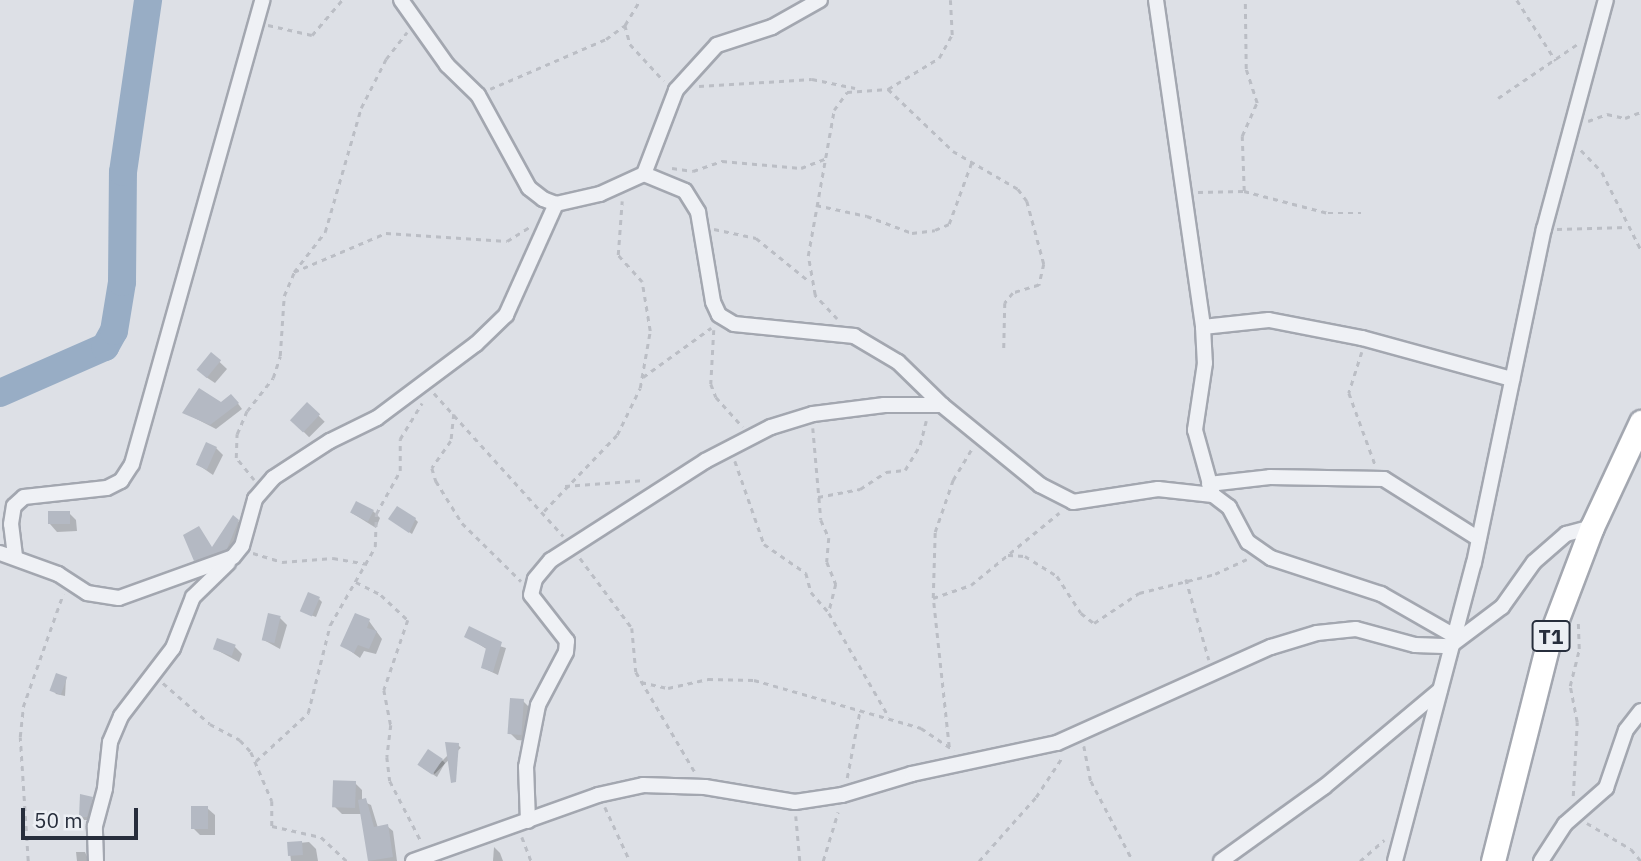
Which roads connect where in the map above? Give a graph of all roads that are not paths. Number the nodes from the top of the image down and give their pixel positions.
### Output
1 (262, 0) edge
2 (401, 0) edge
3 (820, 0) edge
4 (1156, 0) edge
5 (1606, 0) edge
6 (648, 168) junction
7 (554, 208) junction
8 (1203, 327) junction
9 (1512, 379) junction
10 (942, 405) junction
11 (1641, 422) edge
12 (1211, 490) junction
13 (1591, 527) junction
14 (1479, 539) junction
15 (238, 552) junction
16 (0, 553) edge
17 (15, 556) junction
18 (1452, 640) junction
19 (1440, 690) junction
20 (1641, 711) edge
21 (523, 823) junction
22 (419, 859) edge
23 (96, 861) edge
24 (1221, 861) edge
25 (1395, 861) edge
26 (1493, 861) edge
27 (1541, 861) edge

1 - 17 street
2 - 7 street
3 - 6 street
4 - 8 street
5 - 9 street
6 - 7 street
6 - 10 street
7 - 15 street
8 - 9 street
8 - 12 street
9 - 14 street
10 - 12 street
10 - 21 street
11 - 13 highway, T1
12 - 14 street
12 - 18 street
13 - 18 street
13 - 26 highway, T1
14 - 18 street
15 - 17 street
15 - 23 street
16 - 17 street
18 - 19 street
18 - 21 street
19 - 24 street
19 - 25 street
20 - 27 street
21 - 22 street

